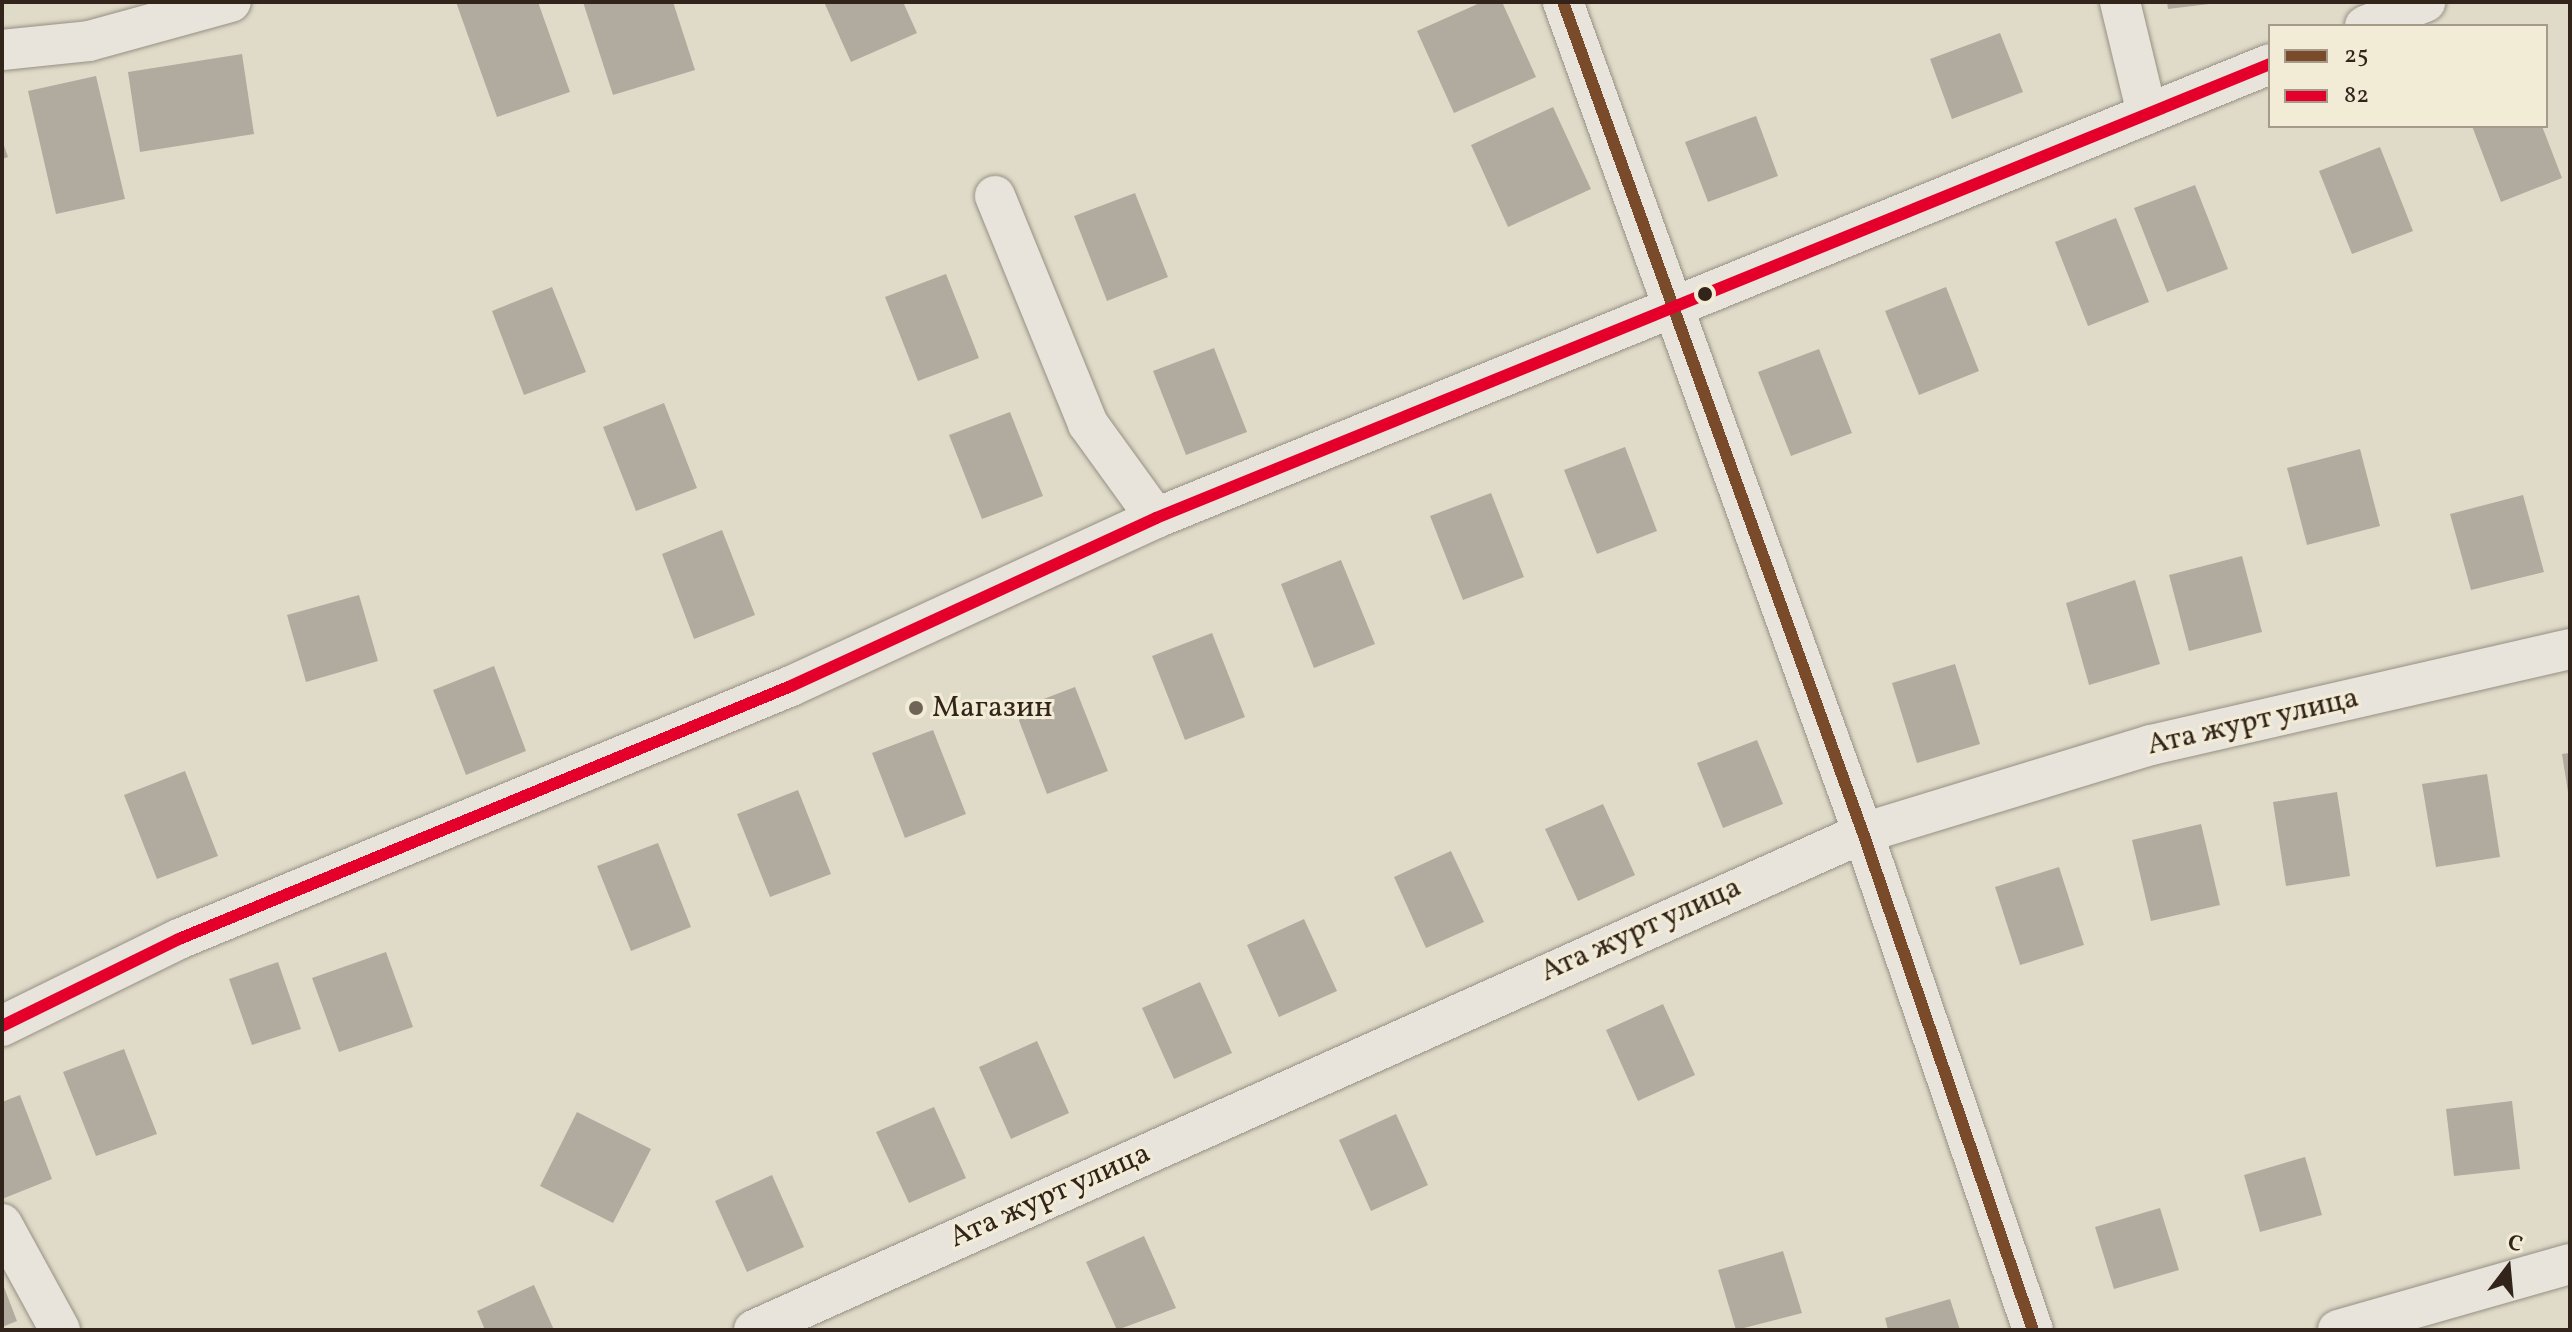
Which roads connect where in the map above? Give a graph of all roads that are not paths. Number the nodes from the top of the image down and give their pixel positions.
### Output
1 (231, 2) edge
2 (1563, 2) edge
3 (2120, 2) edge
4 (2425, 2) edge
5 (2370, 24) edge
6 (2, 50) edge
7 (2268, 65) edge
8 (2147, 114) junction
9 (995, 196) dead end
10 (1674, 307) junction
11 (1156, 518) junction
12 (2570, 649) edge
13 (1863, 833) junction
14 (2, 1026) edge
15 (2, 1224) edge
16 (2570, 1264) edge
17 (60, 1330) edge
18 (754, 1330) edge
19 (2033, 1330) edge
20 (2338, 1330) edge

1 - 6 street
2 - 10 street
3 - 8 street
4 - 5 street
7 - 8 street
8 - 10 street
9 - 11 street
10 - 11 street
10 - 13 street
11 - 14 street
12 - 13 street, Ата журт улица
13 - 18 street, Ата журт улица
13 - 19 street
15 - 17 street
16 - 20 street

